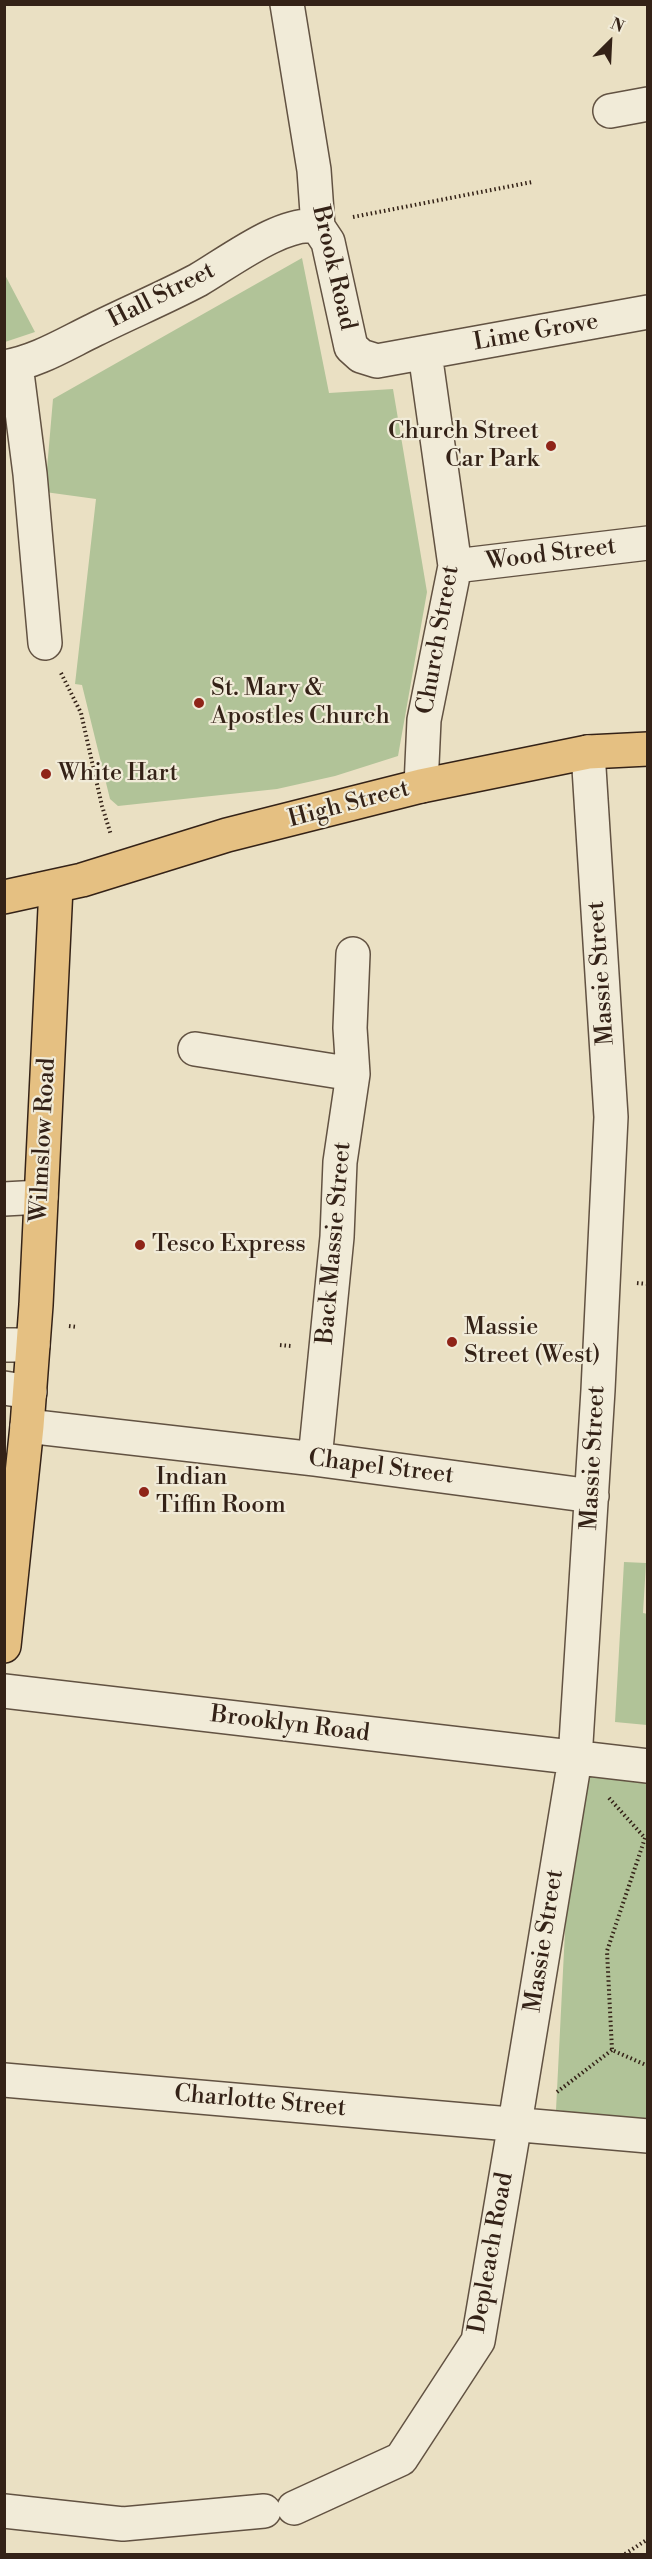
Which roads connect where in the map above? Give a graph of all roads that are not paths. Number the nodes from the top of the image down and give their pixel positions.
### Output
1 (287, 4) edge
2 (648, 104) edge
3 (610, 111) dead end
4 (318, 227) junction
5 (648, 312) edge
6 (425, 353) junction
7 (10, 366) edge
8 (648, 543) edge
9 (455, 566) junction
10 (45, 642) road end
11 (648, 749) edge
12 (588, 752) junction
13 (421, 786) junction
14 (56, 887) junction
15 (4, 897) edge
16 (353, 954) dead end
17 (195, 1049) dead end
18 (353, 1074) junction
19 (41, 1197) junction
20 (4, 1199) edge
21 (19, 1345) edge
22 (17, 1390) edge
23 (27, 1426) junction
24 (315, 1459) junction
25 (592, 1496) junction
26 (4, 1646) edge
27 (4, 1691) edge
28 (575, 1759) junction
29 (648, 1766) edge
30 (4, 2080) edge
31 (515, 2123) junction
32 (648, 2136) edge
33 (4, 2511) edge

1 - 4 street, Brook Road
2 - 3 street
4 - 6 street, Brook Road
4 - 7 street, Hall Street
5 - 6 street, Lime Grove
6 - 9 street, Church Street
7 - 10 street
8 - 9 street, Wood Street
9 - 13 street, Church Street
11 - 12 main road, High Street
12 - 13 main road, High Street
12 - 25 street, Massie Street
13 - 14 main road, High Street
14 - 15 main road, High Street
14 - 19 main road, Wilmslow Road
16 - 18 street, Back Massie Street
17 - 18 street
18 - 24 street, Back Massie Street
19 - 20 street
19 - 21 main road, Wilmslow Road
21 - 22 main road, Wilmslow Road
22 - 23 main road, Wilmslow Road
23 - 24 street, Chapel Street
23 - 26 main road, Wilmslow Road
24 - 25 street, Chapel Street
25 - 28 street, Massie Street
27 - 28 street, Brooklyn Road
28 - 29 street, Brooklyn Road
28 - 31 street, Massie Street
30 - 31 street, Charlotte Street
31 - 32 street, Charlotte Street
31 - 33 street, Depleach Road

